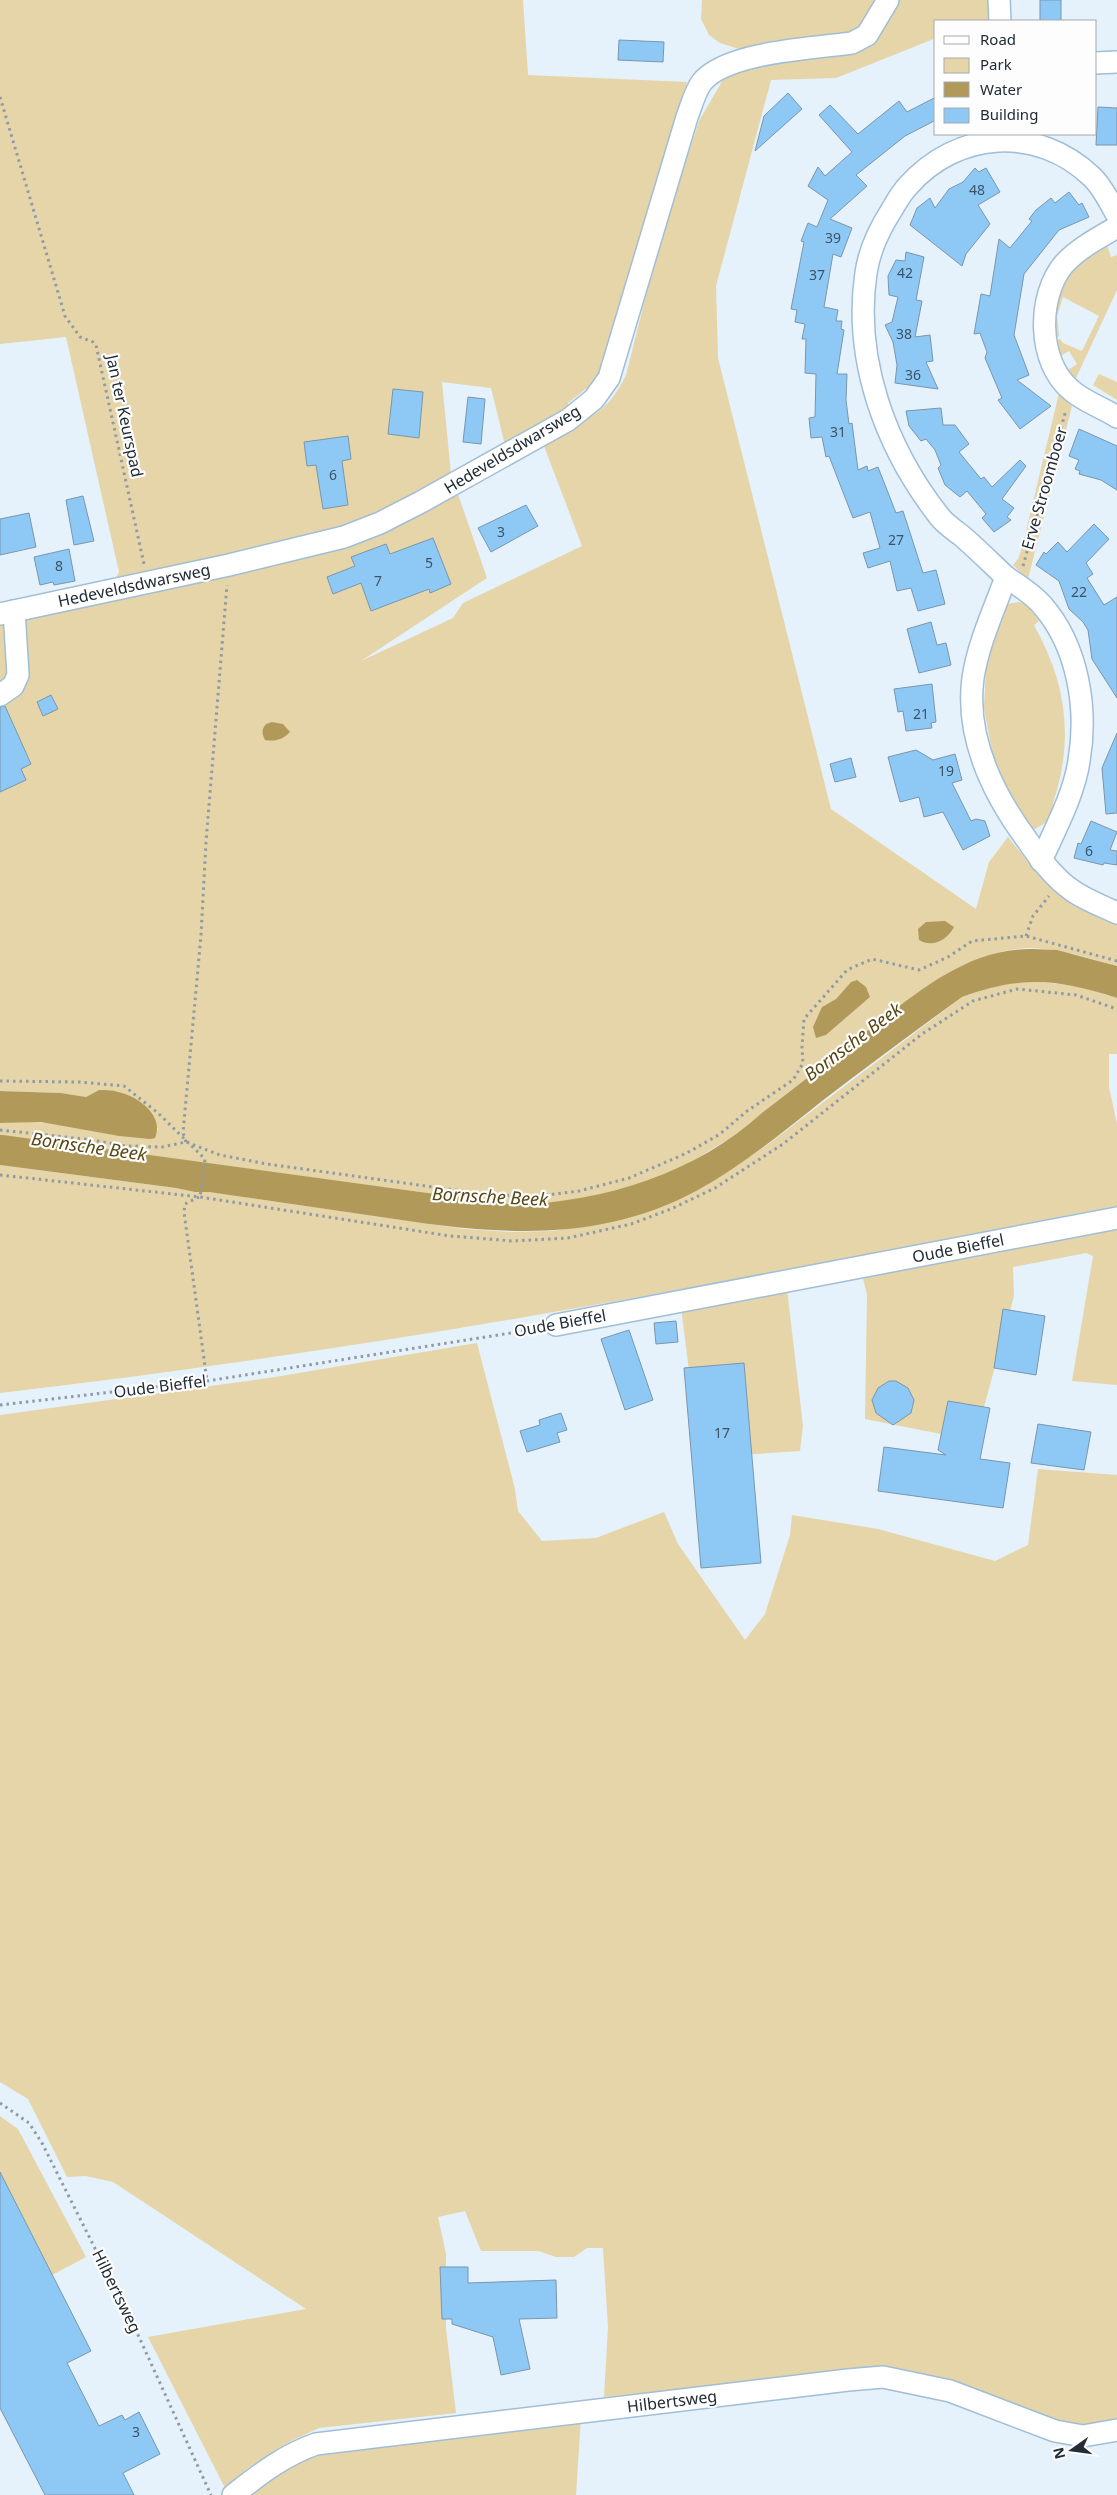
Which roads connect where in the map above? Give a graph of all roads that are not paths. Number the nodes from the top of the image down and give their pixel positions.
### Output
1 (888, 0) edge
2 (999, 0) edge
3 (1000, 20) edge
4 (1097, 62) edge
5 (1117, 62) edge
6 (1010, 136) edge
7 (1117, 214) edge
8 (1117, 227) edge
9 (1117, 417) edge
10 (1012, 581) junction
11 (7, 612) edge
12 (0, 695) edge
13 (1041, 861) junction
14 (1117, 913) edge
15 (1117, 1218) edge
16 (556, 1325) road end
17 (1117, 2430) edge
18 (233, 2495) edge

1 - 11 street, Hedeveldsdwarsweg
2 - 3 street
4 - 5 street
6 - 7 street
6 - 10 street
8 - 9 street
10 - 13 street
10 - 13 street
11 - 12 street, Hedeveldsdwarsweg
13 - 14 street
15 - 16 street, Oude Bieffel
17 - 18 street, Hilbertsweg

